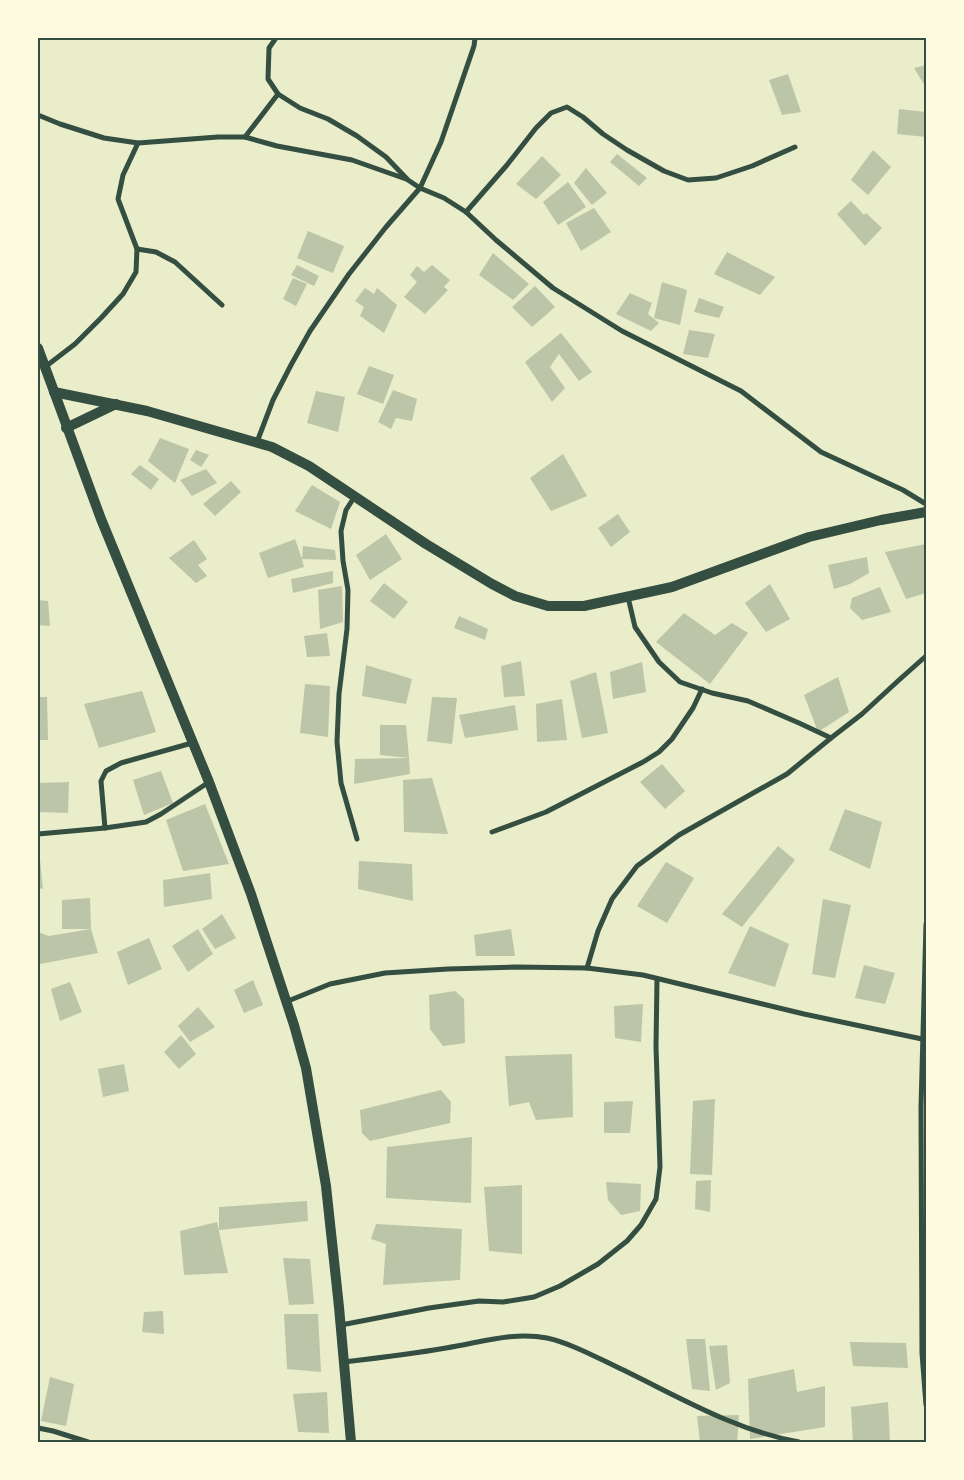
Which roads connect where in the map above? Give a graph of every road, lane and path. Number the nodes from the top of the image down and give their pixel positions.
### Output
1 (276, 38) edge
2 (475, 38) edge
3 (278, 94) junction
4 (38, 115) edge
5 (245, 137) junction
6 (138, 143) junction
7 (796, 147) dead end
8 (408, 180) junction
9 (420, 188) junction
10 (466, 212) junction
11 (137, 249) junction
12 (222, 305) dead end
13 (38, 348) edge
14 (45, 368) junction
15 (54, 392) junction
16 (116, 404) junction
17 (66, 428) junction
18 (257, 442) junction
19 (355, 496) junction
20 (926, 504) edge
21 (926, 512) edge
22 (628, 596) junction
23 (926, 656) edge
24 (702, 689) junction
25 (831, 738) junction
26 (192, 743) junction
27 (209, 782) junction
28 (105, 828) junction
29 (492, 832) dead end
30 (38, 834) edge
31 (357, 839) dead end
32 (926, 924) edge
33 (926, 946) edge
34 (587, 968) junction
35 (657, 979) junction
36 (288, 1001) junction
37 (922, 1039) junction
38 (925, 1051) edge
39 (341, 1325) junction
40 (344, 1362) junction
41 (926, 1405) edge
42 (38, 1428) edge
43 (88, 1442) edge
44 (351, 1442) edge
45 (799, 1442) edge

1 - 3 street
2 - 9 street
3 - 5 street
3 - 8 street
4 - 6 street
5 - 6 street
5 - 8 street
6 - 11 street
7 - 10 street
8 - 9 street
9 - 10 street
9 - 18 street
10 - 20 street
11 - 12 street
11 - 14 street
13 - 14 main road
14 - 15 main road
15 - 16 main road
15 - 17 main road
16 - 17 main road
16 - 18 main road
17 - 26 main road
18 - 19 main road
19 - 22 main road
19 - 31 street
21 - 22 main road
22 - 24 street
23 - 25 street
24 - 25 street
24 - 29 street
25 - 34 street
26 - 27 main road
26 - 28 street
27 - 28 street
27 - 36 main road
28 - 30 street
32 - 33 street
33 - 37 street
34 - 35 street
34 - 36 street
35 - 37 street
35 - 39 street
36 - 39 main road
37 - 38 street
38 - 41 street
39 - 40 main road
40 - 44 main road
40 - 45 street
42 - 43 street

